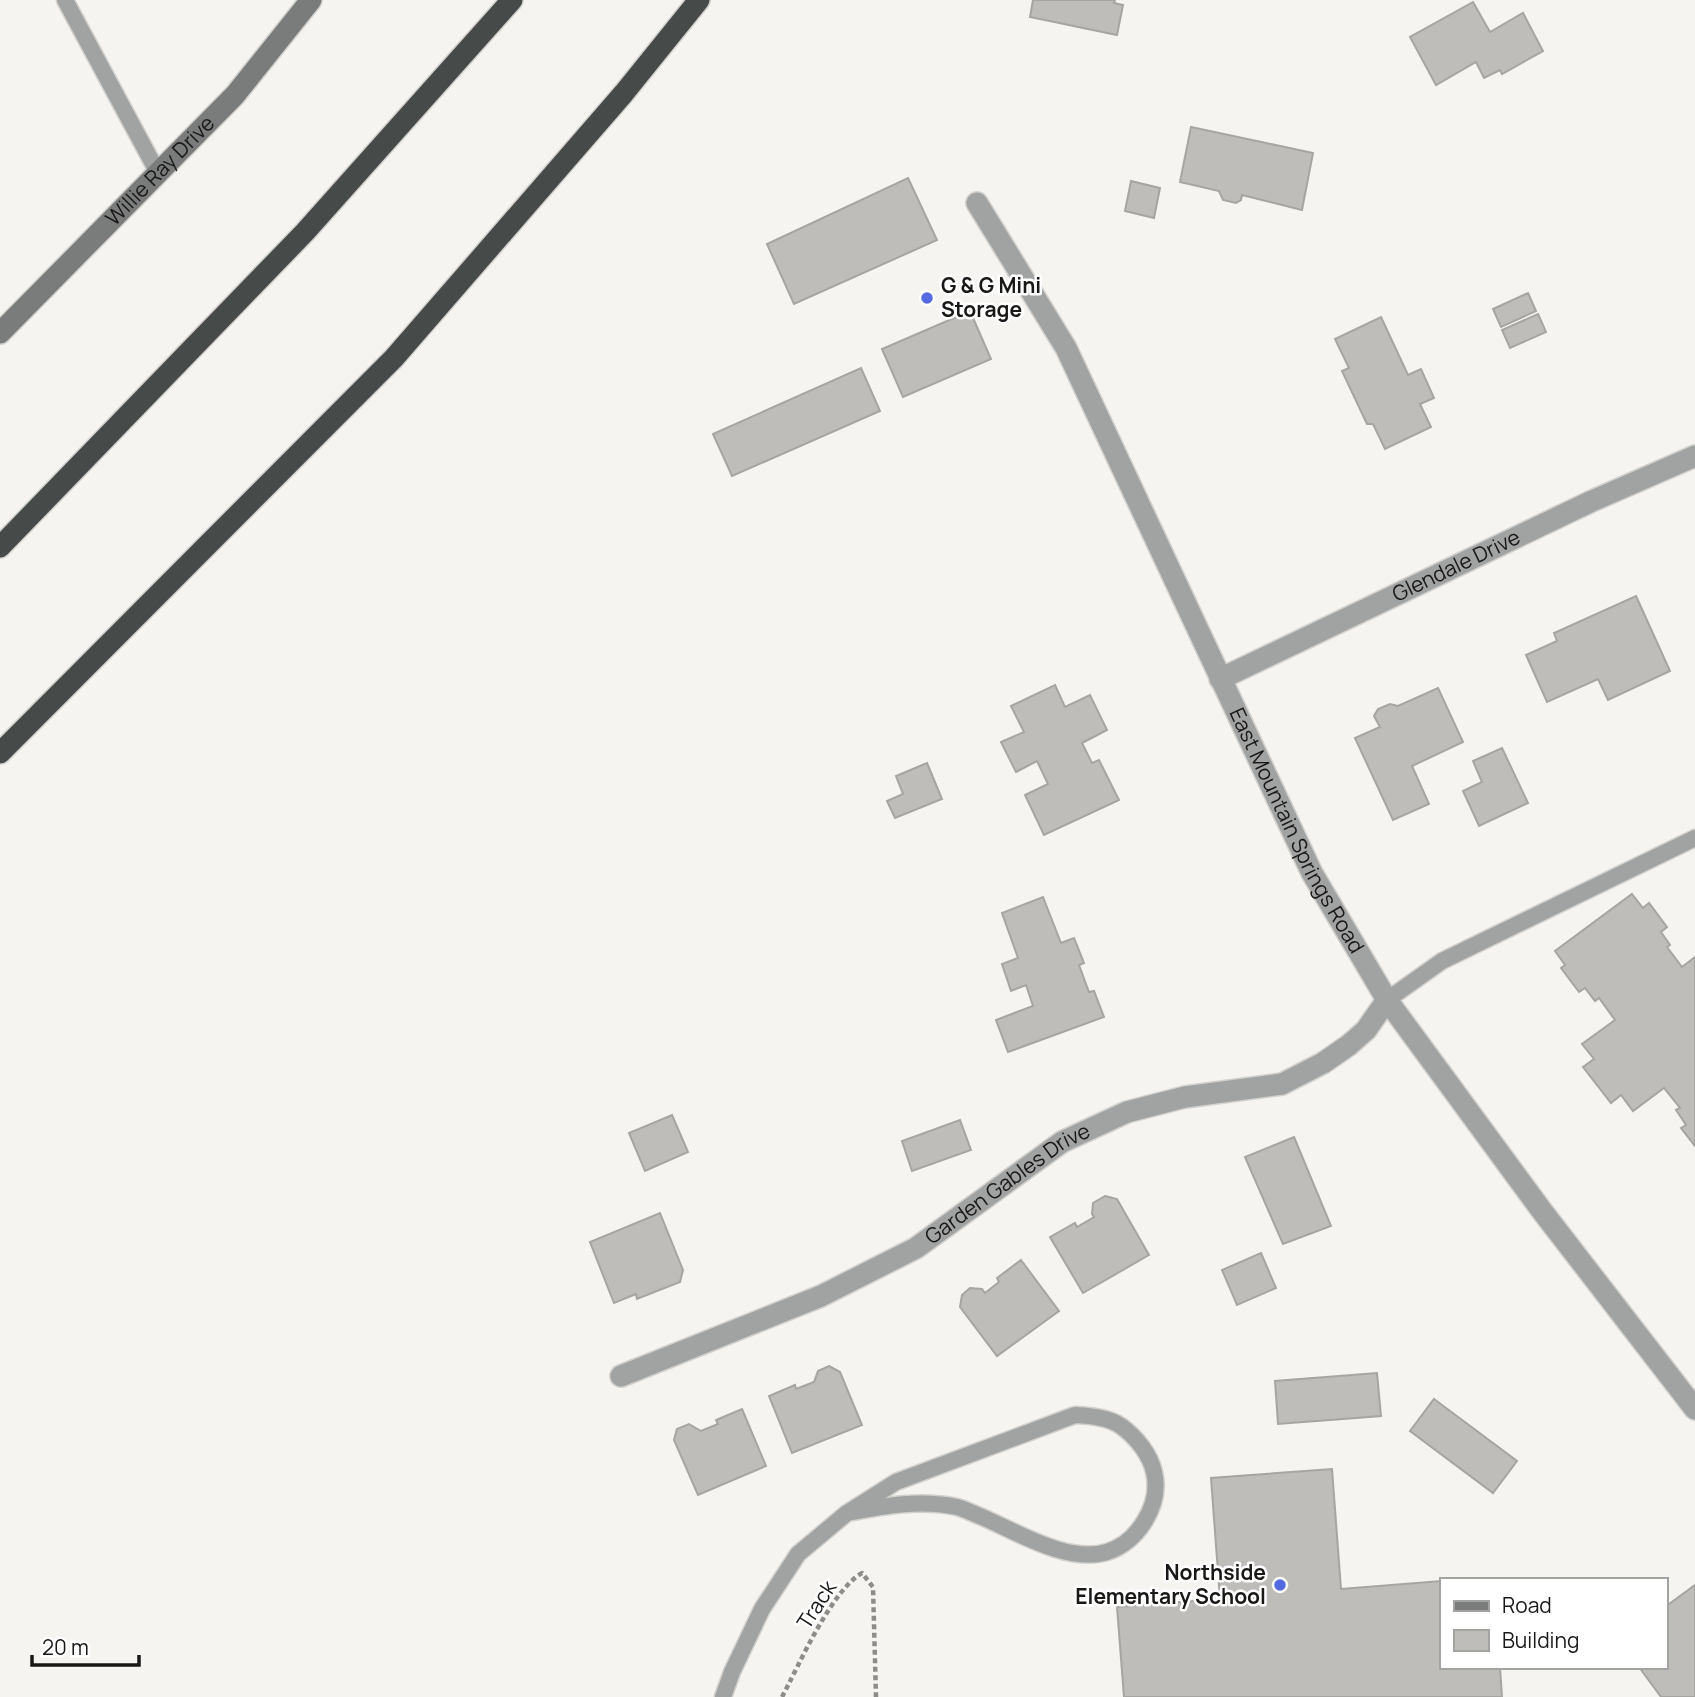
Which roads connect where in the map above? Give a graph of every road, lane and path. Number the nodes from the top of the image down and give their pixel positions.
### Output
1 (65, 0) edge
2 (312, 0) edge
3 (512, 0) edge
4 (699, 0) edge
5 (158, 173) junction
6 (977, 203) dead end
7 (0, 333) edge
8 (1695, 456) edge
9 (0, 547) edge
10 (1220, 679) junction
11 (0, 753) edge
12 (1695, 838) edge
13 (1387, 1000) junction
14 (621, 1376) dead end
15 (1695, 1409) edge
16 (847, 1513) junction
17 (723, 1697) edge
18 (782, 1697) edge
19 (876, 1697) edge

1 - 5 lane
2 - 5 street, Willie Ray Drive
3 - 9 highway
4 - 11 highway
5 - 7 street, Willie Ray Drive
6 - 10 street, East Mountain Springs Road
8 - 10 street, Glendale Drive
10 - 13 street, East Mountain Springs Road
12 - 13 lane
13 - 14 street, Garden Gables Drive
13 - 15 street, East Mountain Springs Road
16 - 16 lane
16 - 17 lane
18 - 19 path, Track

